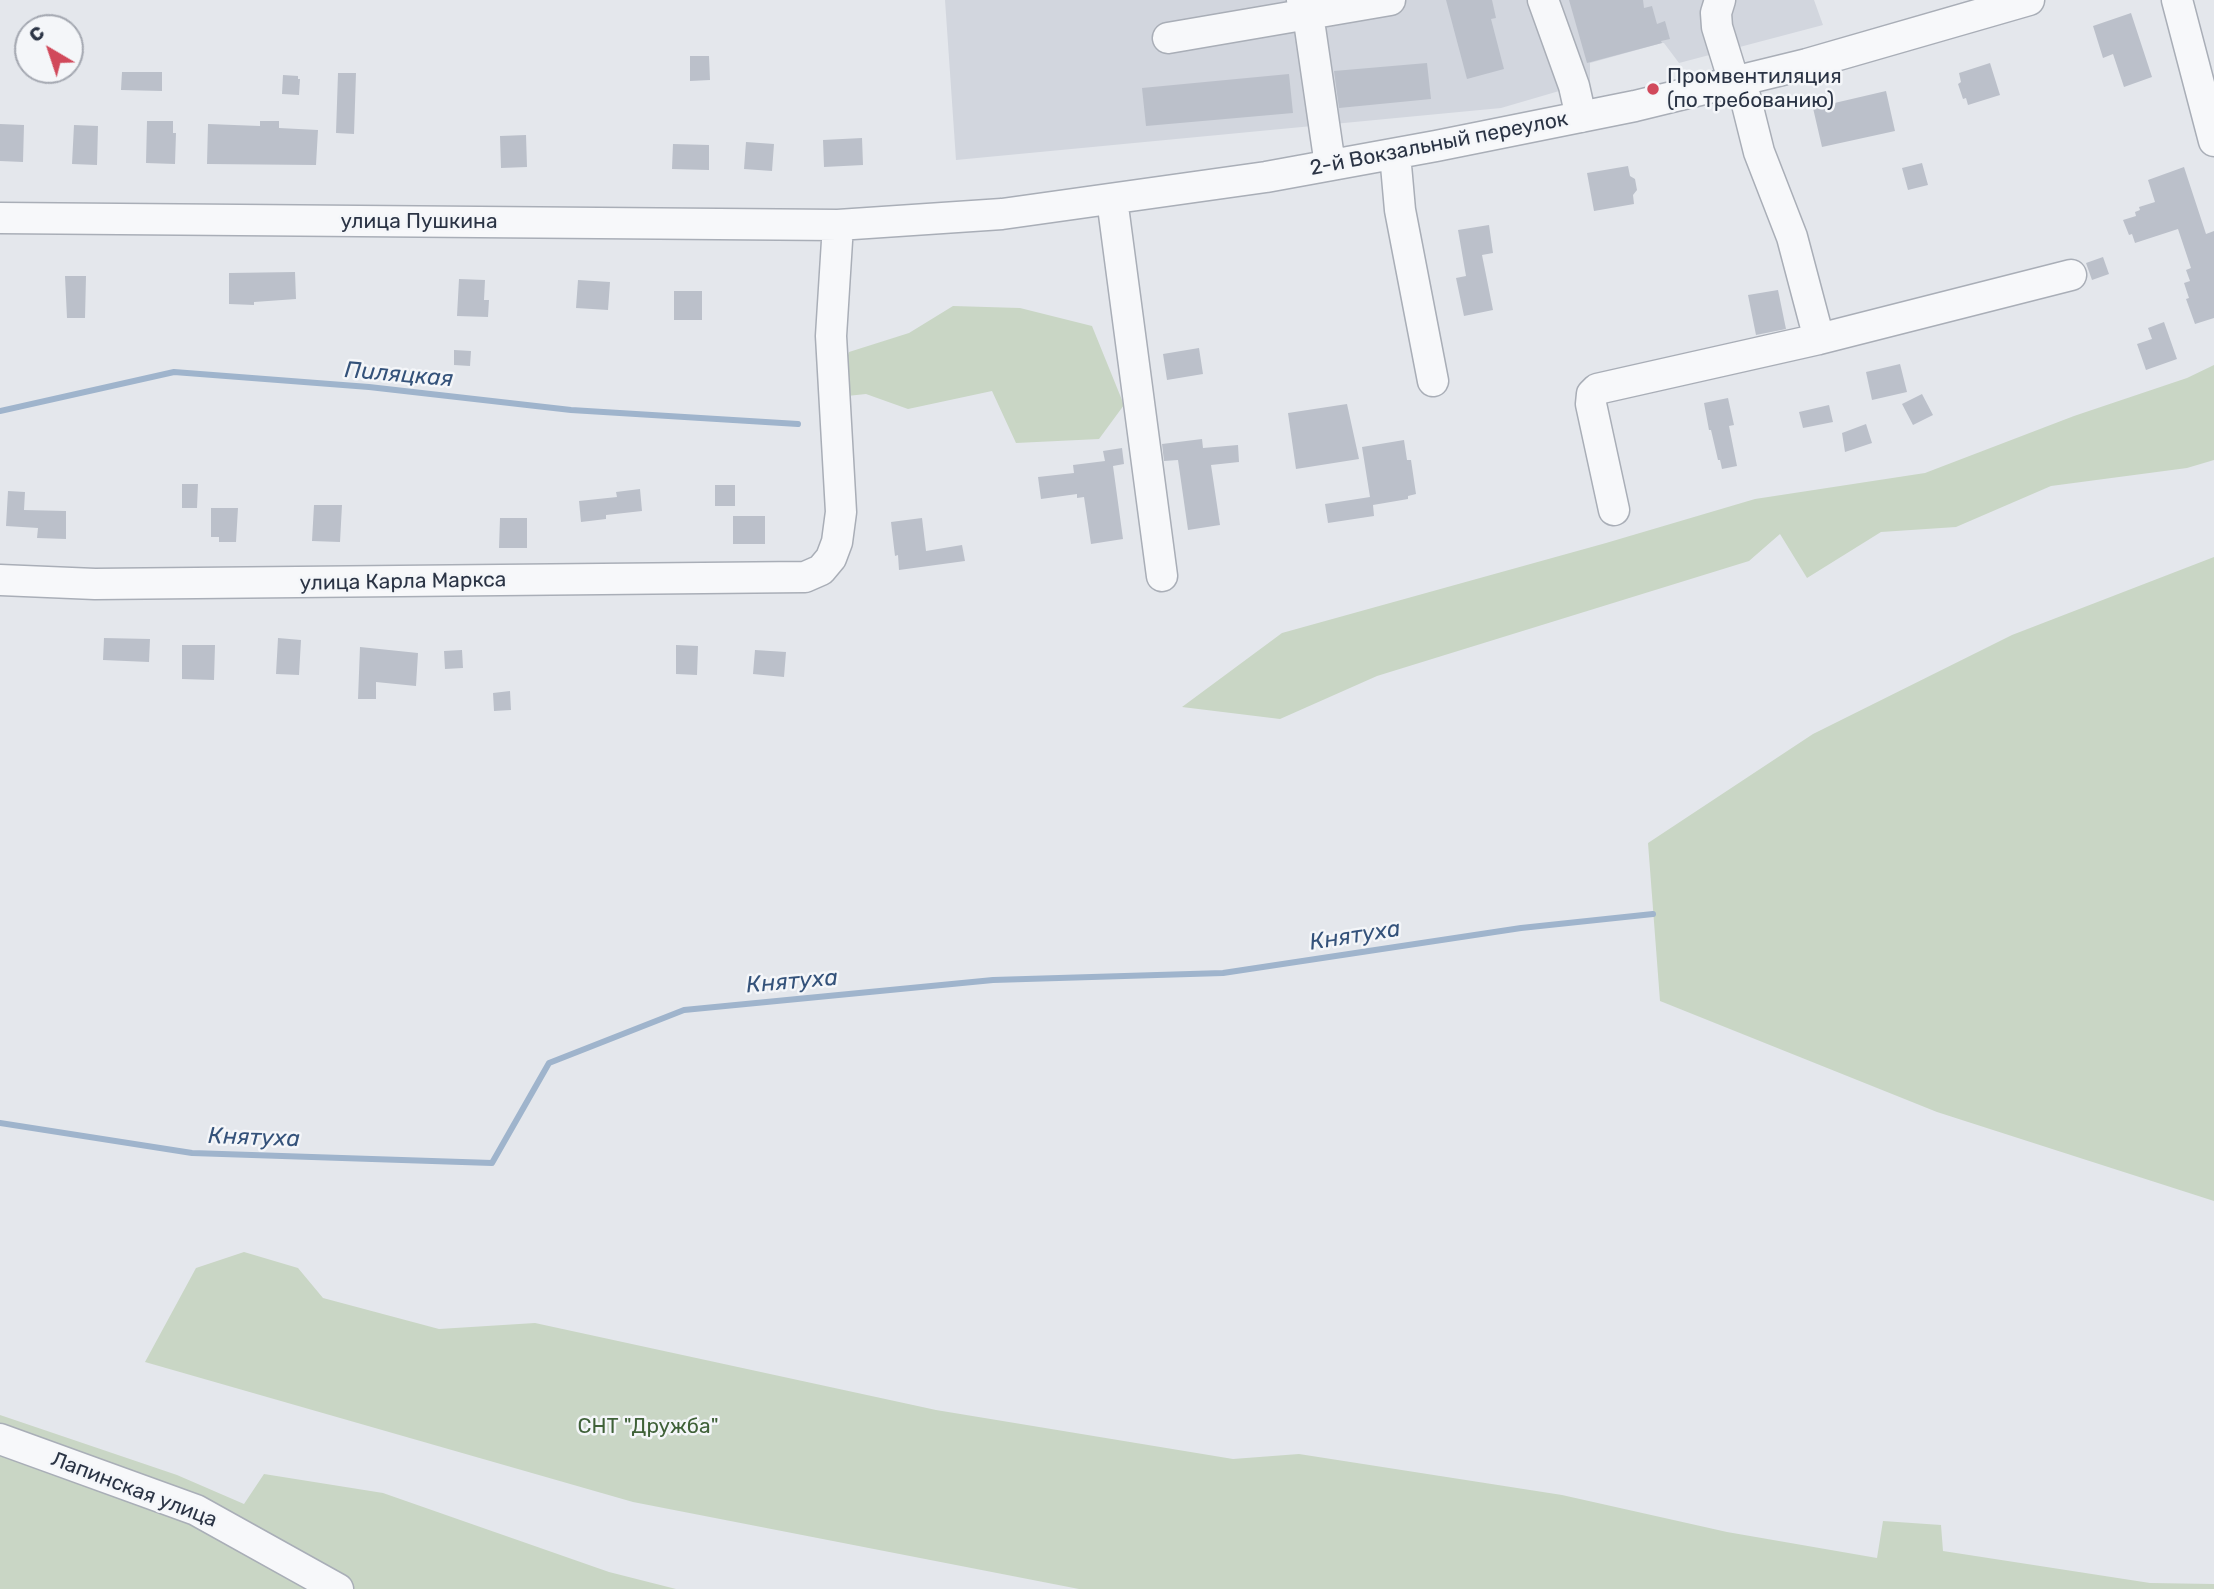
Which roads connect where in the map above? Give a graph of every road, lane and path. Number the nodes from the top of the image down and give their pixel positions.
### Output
1 (1543, 0) edge
2 (1720, 0) edge
3 (2029, 0) edge
4 (2177, 0) edge
5 (1375, 1) edge
6 (1305, 7) edge
7 (1168, 38) dead end
8 (1738, 81) junction
9 (1581, 117) junction
10 (2214, 141) edge
11 (1395, 154) junction
12 (1330, 165) junction
13 (1112, 199) junction
14 (0, 218) edge
15 (838, 225) junction
16 (2071, 275) dead end
17 (1819, 339) junction
18 (1433, 381) dead end
19 (1614, 509) dead end
20 (1162, 576) dead end
21 (0, 580) edge
22 (0, 1439) edge
23 (338, 1589) edge

1 - 9 street
2 - 8 street
3 - 8 street, 2-й Вокзальный переулок
4 - 10 street
5 - 6 street
6 - 7 street
6 - 12 street
8 - 9 street, 2-й Вокзальный переулок
8 - 17 street
9 - 11 street, 2-й Вокзальный переулок
11 - 12 street, 2-й Вокзальный переулок
11 - 18 street
12 - 13 street, 2-й Вокзальный переулок
13 - 15 street, 2-й Вокзальный переулок
13 - 20 street
14 - 15 street, улица Пушкина
15 - 21 street, улица Карла Маркса
16 - 17 street
17 - 19 street
22 - 23 street, Лапинская улица

